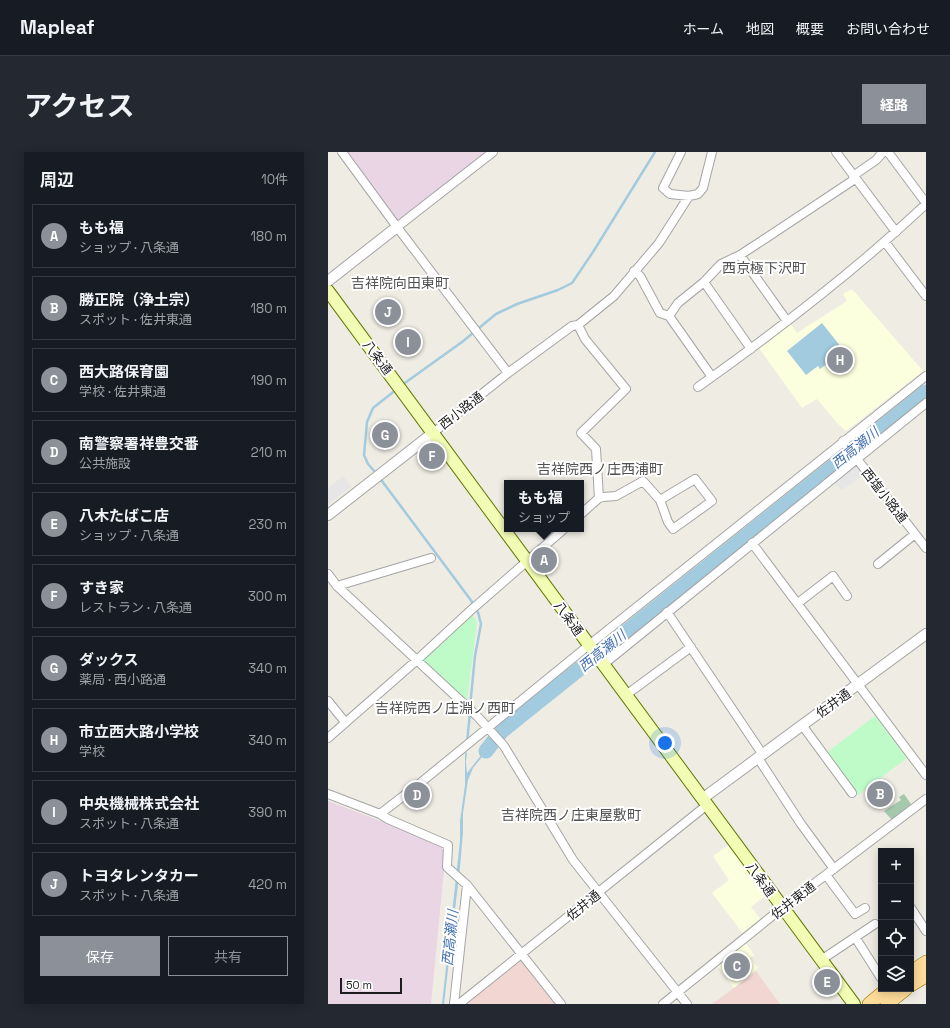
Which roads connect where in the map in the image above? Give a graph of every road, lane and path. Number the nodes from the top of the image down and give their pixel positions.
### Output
1 (342, 152) edge
2 (493, 152) edge
3 (681, 152) edge
4 (712, 152) edge
5 (836, 152) edge
6 (883, 152) edge
7 (888, 152) edge
8 (854, 177) junction
9 (689, 196) junction
10 (926, 203) edge
11 (397, 227) junction
12 (896, 232) junction
13 (885, 242) junction
14 (740, 255) junction
15 (634, 271) junction
16 (328, 281) edge
17 (704, 282) junction
18 (328, 290) edge
19 (926, 296) edge
20 (669, 316) junction
21 (787, 321) junction
22 (578, 325) junction
23 (751, 349) junction
24 (508, 373) junction
25 (926, 376) edge
26 (712, 377) junction
27 (698, 387) dead end
28 (926, 403) edge
29 (432, 433) junction
30 (844, 441) junction
31 (857, 458) junction
32 (599, 498) junction
33 (660, 500) junction
34 (584, 511) edge
35 (328, 515) edge
36 (504, 531) edge
37 (505, 532) edge
38 (561, 532) edge
39 (915, 534) junction
40 (752, 543) junction
41 (926, 548) edge
42 (431, 558) dead end
43 (527, 562) junction
44 (878, 564) dead end
45 (328, 574) edge
46 (337, 586) junction
47 (847, 596) dead end
48 (798, 603) junction
49 (667, 612) junction
50 (926, 634) edge
51 (589, 645) junction
52 (691, 648) junction
53 (416, 660) junction
54 (604, 664) junction
55 (858, 684) junction
56 (626, 695) junction
57 (328, 702) edge
58 (345, 722) junction
59 (802, 725) junction
60 (489, 729) junction
61 (328, 738) edge
62 (760, 756) junction
63 (926, 775) edge
64 (852, 793) dead end
65 (328, 794) edge
66 (926, 799) edge
67 (704, 802) junction
68 (380, 814) junction
69 (834, 869) junction
70 (826, 875) junction
71 (467, 885) junction
72 (598, 892) junction
73 (782, 908) junction
74 (865, 908) dead end
75 (914, 913) edge
76 (875, 924) dead end
77 (926, 931) edge
78 (854, 937) junction
79 (521, 954) junction
80 (821, 960) junction
81 (926, 962) edge
82 (914, 970) edge
83 (878, 973) edge
84 (926, 976) edge
85 (914, 983) edge
86 (678, 992) junction
87 (883, 992) edge
88 (902, 992) edge
89 (454, 1004) edge
90 (459, 1004) edge
91 (560, 1004) edge
92 (663, 1004) edge
93 (686, 1004) edge
94 (854, 1004) edge
95 (869, 1004) edge
96 (887, 1004) edge

1 - 11 street
2 - 11 street
3 - 9 street
4 - 9 street
5 - 8 street
6 - 8 street
7 - 10 street
8 - 12 street
8 - 14 street
9 - 15 street, 西小路通
10 - 12 street
11 - 16 street
11 - 24 street
12 - 13 street
13 - 19 street
13 - 21 street
14 - 17 street
14 - 21 street
15 - 20 street
15 - 22 street, 西小路通
17 - 20 street
17 - 23 street
18 - 29 main road, 八条通
20 - 26 street
21 - 23 street
22 - 24 street, 西小路通
22 - 32 street
23 - 26 street
24 - 29 street, 西小路通
25 - 30 street
26 - 27 street
28 - 31 street
29 - 35 street, 西小路通
29 - 36 main road, 八条通
30 - 31 street, 西塩小路通
30 - 51 street
31 - 39 street, 西塩小路通
31 - 40 street
32 - 33 street
32 - 34 street
33 - 33 street
37 - 43 main road, 八条通
38 - 43 street
39 - 41 street, 西塩小路通
39 - 44 street
40 - 48 street
40 - 49 street
42 - 46 street
43 - 51 main road, 八条通
43 - 53 street
45 - 46 street
46 - 53 street
47 - 48 street
48 - 55 street
49 - 52 street
49 - 54 street
50 - 55 street, 佐井通
51 - 54 main road, 八条通
51 - 60 street
52 - 56 street
52 - 62 street
53 - 58 street
53 - 60 street
54 - 56 main road, 八条通
55 - 59 street, 佐井通
55 - 63 street
56 - 67 main road, 八条通
57 - 58 street
58 - 61 street
59 - 62 street, 佐井通
59 - 64 street
60 - 68 street
60 - 72 street
62 - 67 street, 佐井通
62 - 69 street
65 - 68 street
66 - 69 street, 佐井東通
67 - 72 street, 佐井通
67 - 73 main road, 八条通
68 - 71 street
69 - 70 street, 佐井東通
70 - 73 street, 佐井東通
70 - 74 street
71 - 79 street
71 - 89 street
72 - 79 street, 佐井通
72 - 86 street
73 - 80 main road, 八条通
73 - 86 street, 佐井東通
75 - 77 street
76 - 78 street
78 - 80 street
78 - 83 street
79 - 90 street, 佐井通
79 - 91 street
80 - 94 main road, 八条通
81 - 82 main road
84 - 85 main road
86 - 92 street, 佐井東通
86 - 93 street
87 - 95 main road
88 - 96 main road

